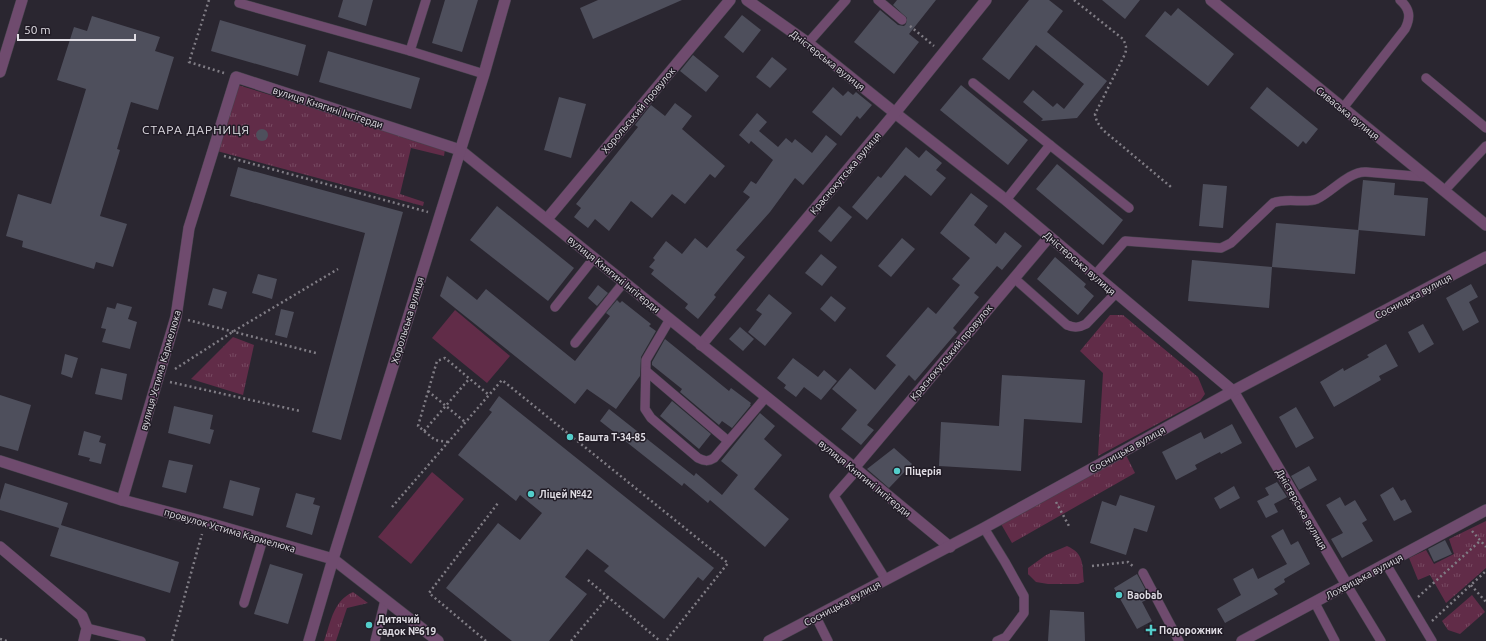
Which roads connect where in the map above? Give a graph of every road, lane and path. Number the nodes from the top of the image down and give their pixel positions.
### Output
1 (22, 0) edge
2 (208, 0) edge
3 (426, 0) edge
4 (505, 0) edge
5 (730, 0) edge
6 (747, 0) edge
7 (846, 0) edge
8 (878, 0) edge
9 (986, 0) edge
10 (1074, 0) edge
11 (1211, 0) edge
12 (1400, 0) edge
13 (239, 3) dead end
14 (902, 20) joint
15 (808, 43) junction
16 (410, 51) junction
17 (943, 53) junction
18 (0, 72) edge
19 (484, 74) junction
20 (236, 77) junction
21 (1426, 78) dead end
22 (973, 83) dead end
23 (1343, 108) junction
24 (895, 113) junction
25 (1486, 128) edge
26 (1050, 145) junction
27 (1486, 146) edge
28 (460, 150) junction
29 (213, 152) junction
30 (1426, 176) junction
31 (1171, 187) dead end
32 (1444, 191) junction
33 (1006, 200) junction
34 (1129, 208) dead end
35 (440, 215) junction
36 (547, 219) junction
37 (1486, 226) edge
38 (1049, 237) junction
39 (1486, 257) edge
40 (594, 258) junction
41 (338, 269) dead end
42 (1094, 276) junction
43 (1014, 278) junction
44 (624, 282) junction
45 (1116, 294) junction
46 (555, 307) dead end
47 (176, 317) junction
48 (670, 319) junction
49 (234, 331) junction
50 (574, 343) dead end
51 (702, 345) junction
52 (316, 353) dead end
53 (646, 371) junction
54 (469, 379) junction
55 (158, 380) junction
56 (428, 391) junction
57 (1233, 392) junction
58 (489, 395) junction
59 (766, 397) junction
60 (446, 406) junction
61 (300, 411) dead end
62 (465, 422) junction
63 (424, 431) junction
64 (728, 441) junction
65 (448, 442) junction
66 (0, 460) edge
67 (855, 469) junction
68 (1050, 491) junction
69 (122, 500) junction
70 (498, 503) dead end
71 (392, 507) dead end
72 (1486, 510) edge
73 (205, 522) junction
74 (1464, 522) junction
75 (1069, 526) dead end
76 (984, 528) junction
77 (263, 539) junction
78 (1480, 541) junction
79 (950, 547) junction
80 (1486, 547) edge
81 (0, 548) edge
82 (332, 559) junction
83 (1386, 564) junction
84 (1092, 566) dead end
85 (1486, 571) edge
86 (1143, 573) joint
87 (588, 580) dead end
88 (886, 580) junction
89 (1347, 585) junction
90 (1470, 585) junction
91 (608, 597) junction
92 (385, 600) junction
93 (1486, 602) edge
94 (244, 603) dead end
95 (1315, 603) junction
96 (1410, 604) junction
97 (816, 617) junction
98 (87, 628) junction
99 (1425, 628) junction
100 (0, 639) edge
101 (7, 641) edge
102 (84, 641) edge
103 (140, 641) edge
104 (172, 641) edge
105 (309, 641) edge
106 (375, 641) edge
107 (438, 641) edge
108 (486, 641) edge
109 (571, 641) edge
110 (660, 641) edge
111 (666, 641) edge
112 (768, 641) edge
113 (828, 641) edge
114 (997, 641) edge
115 (1179, 641) edge
116 (1242, 641) edge
117 (1335, 641) edge
118 (1380, 641) edge
119 (1432, 641) edge

1 - 18 street
2 - 20 path
3 - 16 lane
4 - 19 street, Хорольська вулиця
5 - 36 street, Хорольський провулок
6 - 15 street, Дністерська вулиця
7 - 15 lane
8 - 14 lane
9 - 17 street, Краснокутська вулиця
10 - 31 path
11 - 23 street, Сиваська вулиця
12 - 23 lane
13 - 16 lane
14 - 17 path
15 - 24 street, Дністерська вулиця
16 - 19 lane
17 - 24 street, Краснокутська вулиця
19 - 28 street, Хорольська вулиця
20 - 28 street, вулиця Княгині Інгігерди
20 - 29 street, вулиця Устима Кармелюка
21 - 25 lane
22 - 26 lane
23 - 30 street, Сиваська вулиця
24 - 33 street, Дністерська вулиця
24 - 51 street, Краснокутська вулиця
26 - 33 lane
26 - 34 lane
27 - 32 lane
28 - 35 street, Хорольська вулиця
28 - 36 street, вулиця Княгині Інгігерди
29 - 35 path
29 - 47 street, вулиця Устима Кармелюка
30 - 32 street, Сиваська вулиця
30 - 42 lane
32 - 37 street, Сиваська вулиця
33 - 38 street, Дністерська вулиця
35 - 82 street, Хорольська вулиця
36 - 40 street, вулиця Княгині Інгігерди
38 - 42 street, Дністерська вулиця
38 - 43 street, Краснокутський провулок
39 - 57 street, Сосницька вулиця
40 - 44 street, вулиця Княгині Інгігерди
40 - 46 lane
41 - 49 path
42 - 45 street, Дністерська вулиця
43 - 45 lane
43 - 67 street, Краснокутський провулок
44 - 48 street, вулиця Княгині Інгігерди
44 - 50 lane
45 - 57 street, Дністерська вулиця
47 - 49 path
47 - 55 street, вулиця Устима Кармелюка
48 - 51 street, вулиця Княгині Інгігерди
48 - 53 lane
49 - 52 path
49 - 55 path
51 - 59 street, вулиця Княгині Інгігерди
53 - 64 lane
53 - 64 lane
54 - 56 path
54 - 58 path
54 - 60 path
55 - 61 path
55 - 69 street, вулиця Устима Кармелюка
56 - 60 path
56 - 63 path
57 - 68 street, Сосницька вулиця
57 - 89 street, Дністерська вулиця
58 - 62 path
58 - 111 path
59 - 64 lane
59 - 67 street, вулиця Княгині Інгігерди
60 - 62 path
60 - 63 path
62 - 65 path
63 - 65 path
65 - 71 path
66 - 69 street, провулок Устима Кармелюка
67 - 79 street, вулиця Княгині Інгігерди
67 - 88 lane
68 - 75 path
68 - 76 street, Сосницька вулиця
69 - 73 street, провулок Устима Кармелюка
70 - 108 path
72 - 74 street, Лохвицька вулиця
73 - 77 street, провулок Устима Кармелюка
73 - 104 path
74 - 78 path
74 - 83 street, Лохвицька вулиця
76 - 79 street, Сосницька вулиця
76 - 114 lane
77 - 82 street, провулок Устима Кармелюка
77 - 94 lane
78 - 80 path
78 - 96 path
79 - 88 street, Сосницька вулиця
81 - 98 street
82 - 92 street, провулок Устима Кармелюка
82 - 105 street, Хорольська вулиця
83 - 89 street, Лохвицька вулиця
83 - 96 lane
84 - 86 path
85 - 90 path
86 - 115 lane
87 - 91 path
88 - 97 street, Сосницька вулиця
89 - 95 street, Лохвицька вулиця
89 - 118 lane
90 - 93 path
90 - 99 path
91 - 109 path
91 - 110 path
92 - 106 lane
92 - 107 street, провулок Устима Кармелюка
95 - 116 street, Лохвицька вулиця
95 - 117 lane
96 - 99 lane
97 - 112 street, Сосницька вулиця
97 - 113 lane
98 - 102 street
98 - 103 lane
99 - 119 lane
100 - 101 path

